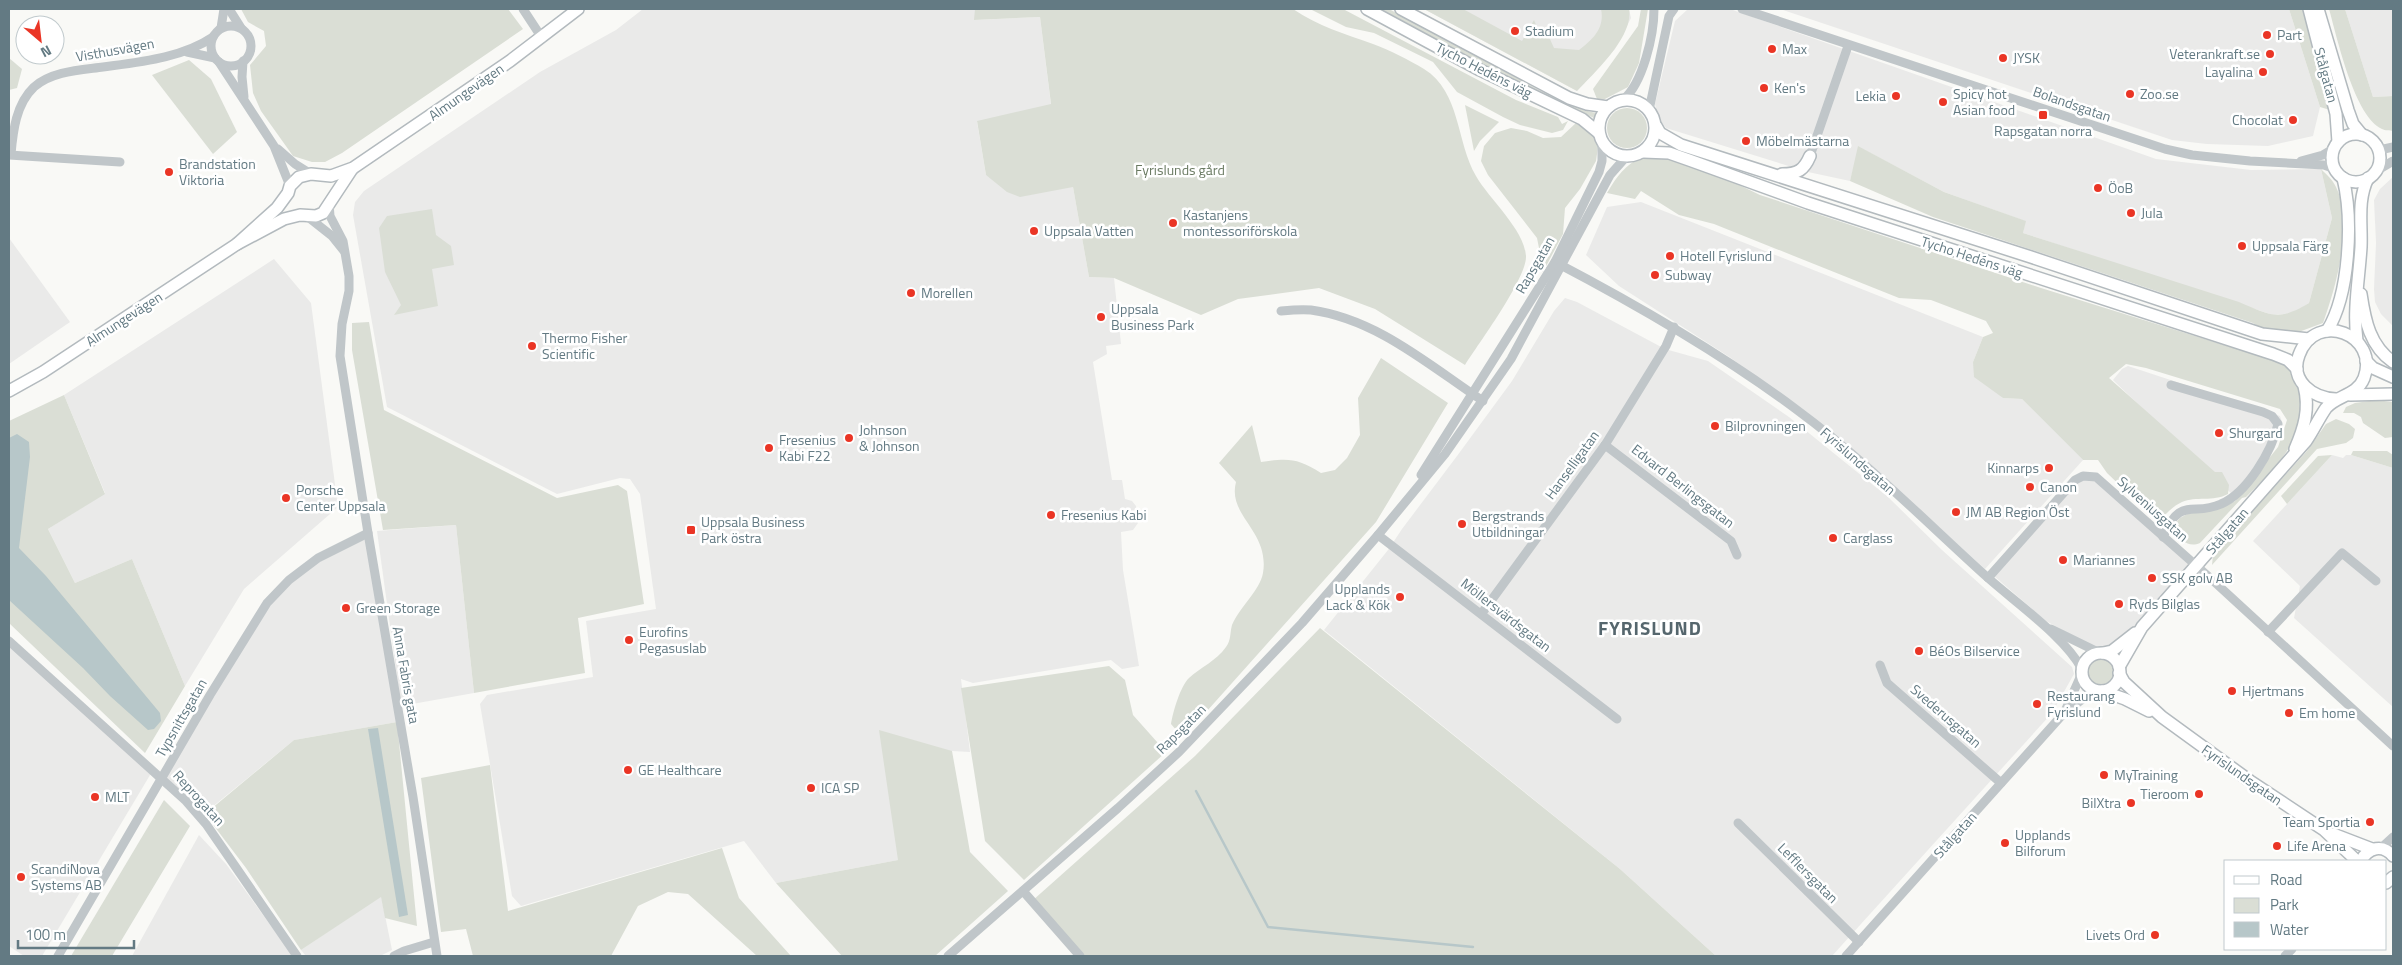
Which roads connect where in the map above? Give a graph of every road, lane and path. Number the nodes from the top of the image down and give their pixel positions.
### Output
1 (224, 9) edge
2 (229, 9) edge
3 (523, 9) edge
4 (1367, 9) edge
5 (1401, 9) edge
6 (1654, 9) edge
7 (1674, 9) edge
8 (1742, 9) edge
9 (2310, 9) edge
10 (2318, 9) edge
11 (579, 10) edge
12 (221, 28) junction
13 (242, 28) junction
14 (213, 37) junction
15 (542, 38) junction
16 (1848, 46) junction
17 (187, 52) junction
18 (217, 60) junction
19 (243, 61) junction
20 (244, 99) junction
21 (1623, 100) junction
22 (1608, 107) junction
23 (1649, 110) junction
24 (1656, 126) junction
25 (2362, 135) junction
26 (1600, 138) junction
27 (2336, 145) junction
28 (274, 146) junction
29 (2378, 147) junction
30 (2393, 147) edge
31 (1643, 152) junction
32 (10, 155) edge
33 (1810, 156) junction
34 (1626, 157) junction
35 (120, 162) dead end
36 (2293, 162) junction
37 (2393, 162) edge
38 (353, 168) junction
39 (2339, 173) junction
40 (315, 175) junction
41 (1776, 175) junction
42 (2372, 175) junction
43 (1817, 188) junction
44 (289, 190) junction
45 (330, 201) junction
46 (304, 216) junction
47 (237, 244) junction
48 (344, 251) junction
49 (1559, 264) junction
50 (2359, 274) junction
51 (1281, 310) dead end
52 (1674, 327) junction
53 (2327, 330) junction
54 (2309, 339) junction
55 (2357, 341) junction
56 (2366, 361) junction
57 (2393, 362) edge
58 (2297, 370) junction
59 (2393, 377) edge
60 (2171, 385) dead end
61 (2304, 386) junction
62 (9, 391) edge
63 (1471, 393) junction
64 (2350, 394) junction
65 (2393, 394) edge
66 (2336, 399) junction
67 (1483, 401) junction
68 (1605, 445) junction
69 (2291, 457) junction
70 (1409, 495) junction
71 (368, 533) junction
72 (1378, 535) junction
73 (2163, 537) junction
74 (1737, 555) dead end
75 (2197, 566) junction
76 (1988, 578) junction
77 (2376, 581) dead end
78 (1482, 613) junction
79 (2040, 623) junction
80 (2142, 627) junction
81 (2268, 632) junction
82 (9, 641) edge
83 (2102, 653) junction
84 (1880, 665) dead end
85 (2119, 670) junction
86 (2082, 671) junction
87 (2098, 690) junction
88 (2064, 713) junction
89 (2162, 717) junction
90 (1617, 719) dead end
91 (2393, 746) edge
92 (162, 778) junction
93 (2001, 783) junction
94 (1738, 823) dead end
95 (2324, 830) junction
96 (2393, 837) edge
97 (2377, 849) junction
98 (2393, 856) edge
99 (2356, 860) edge
100 (2362, 860) edge
101 (1023, 891) junction
102 (434, 942) junction
103 (1859, 942) junction
104 (58, 956) edge
105 (298, 956) edge
106 (394, 956) edge
107 (437, 956) edge
108 (948, 956) edge
109 (1080, 956) edge
110 (1846, 956) edge

1 - 12 street
2 - 13 street
3 - 15 street
4 - 26 main road, Tycho Hedéns väg
5 - 22 main road, Tycho Hedéns väg
6 - 21 street
7 - 23 street
8 - 16 street, Bolandsgatan
9 - 27 main road, Stålgatan
10 - 25 main road, Stålgatan
11 - 15 main road, Almungevägen
12 - 13 street
12 - 14 street
13 - 19 street
14 - 17 street, Visthusvägen
14 - 18 street
15 - 38 main road, Almungevägen
16 - 33 street
16 - 36 street, Bolandsgatan
17 - 18 street, Visthusvägen
17 - 32 street, Visthusvägen
18 - 19 street
18 - 20 street
19 - 20 street
20 - 28 street
21 - 22 main road
21 - 23 main road
22 - 26 main road
23 - 24 main road
24 - 31 main road
24 - 41 main road, Tycho Hedéns väg
25 - 27 main road
25 - 29 main road
26 - 34 main road
26 - 49 street, Rapsgatan
27 - 36 street, Bolandsgatan
27 - 39 main road
28 - 40 street
28 - 44 street
29 - 30 street
29 - 42 main road
31 - 34 main road
31 - 58 main road, Tycho Hedéns väg
32 - 35 street
33 - 41 main road
33 - 43 main road
34 - 49 street, Rapsgatan
36 - 39 street, Bolandsgatan
37 - 42 street
38 - 40 main road, Almungevägen
38 - 45 main road, Almungevägen
39 - 42 main road
39 - 53 main road
40 - 44 main road, Almungevägen
40 - 45 main road
41 - 43 main road, Tycho Hedéns väg
42 - 50 main road
43 - 54 main road, Tycho Hedéns väg
44 - 46 main road
44 - 47 main road, Almungevägen
45 - 46 main road, Almungevägen
45 - 48 street, Anna Fabris gata
46 - 47 main road, Almungevägen
46 - 48 street
47 - 62 main road, Almungevägen
48 - 71 street, Anna Fabris gata
49 - 52 street, Fyrislundsgatan
49 - 63 street, Rapsgatan
49 - 67 street, Rapsgatan
50 - 55 main road
50 - 57 main road
51 - 63 street
52 - 68 street, Hanselligatan
52 - 76 street, Fyrislundsgatan
53 - 54 main road
53 - 55 main road
54 - 58 main road
55 - 56 main road
56 - 59 main road
56 - 64 main road
58 - 61 main road
60 - 73 street
61 - 66 main road
61 - 69 main road, Stålgatan
63 - 67 street
63 - 70 street, Rapsgatan
64 - 65 main road
64 - 66 main road
66 - 69 main road, Stålgatan
67 - 70 street, Rapsgatan
68 - 74 street, Edvard Berlingsgatan
68 - 78 street, Hanselligatan
69 - 75 main road, Stålgatan
70 - 72 street, Rapsgatan
71 - 92 street, Typsnittsgatan
71 - 102 street, Anna Fabris gata
72 - 78 street, Möllersvärdsgatan
72 - 101 street, Rapsgatan
73 - 75 street, Sylveniusgatan
73 - 76 street, Sylveniusgatan
75 - 80 main road, Stålgatan
75 - 81 street, Sylveniusgatan
76 - 79 street, Fyrislundsgatan
77 - 81 street
78 - 90 street, Möllersvärdsgatan
79 - 83 street, Fyrislundsgatan
79 - 86 street, Fyrislundsgatan
80 - 83 main road, Stålgatan
80 - 85 main road, Stålgatan
81 - 91 street, Sylveniusgatan
82 - 92 street, Reprogatan
83 - 85 main road
83 - 86 main road
84 - 93 street, Svederusgatan
85 - 87 main road
85 - 89 main road, Fyrislundsgatan
86 - 87 main road
86 - 88 street, Stålgatan
87 - 88 street, Stålgatan
87 - 89 main road, Fyrislundsgatan
88 - 93 street, Stålgatan
89 - 95 main road, Fyrislundsgatan
92 - 104 street, Typsnittsgatan
92 - 105 street, Reprogatan
93 - 103 street, Stålgatan
94 - 103 street, Lefflersgatan
95 - 97 main road, Fyrislundsgatan
95 - 99 main road, Fyrislundsgatan
96 - 97 street
97 - 98 main road, Fyrislundsgatan
97 - 100 main road
101 - 108 street, Rapsgatan
101 - 109 street
102 - 106 street
102 - 107 street, Anna Fabris gata
103 - 110 street, Stålgatan

